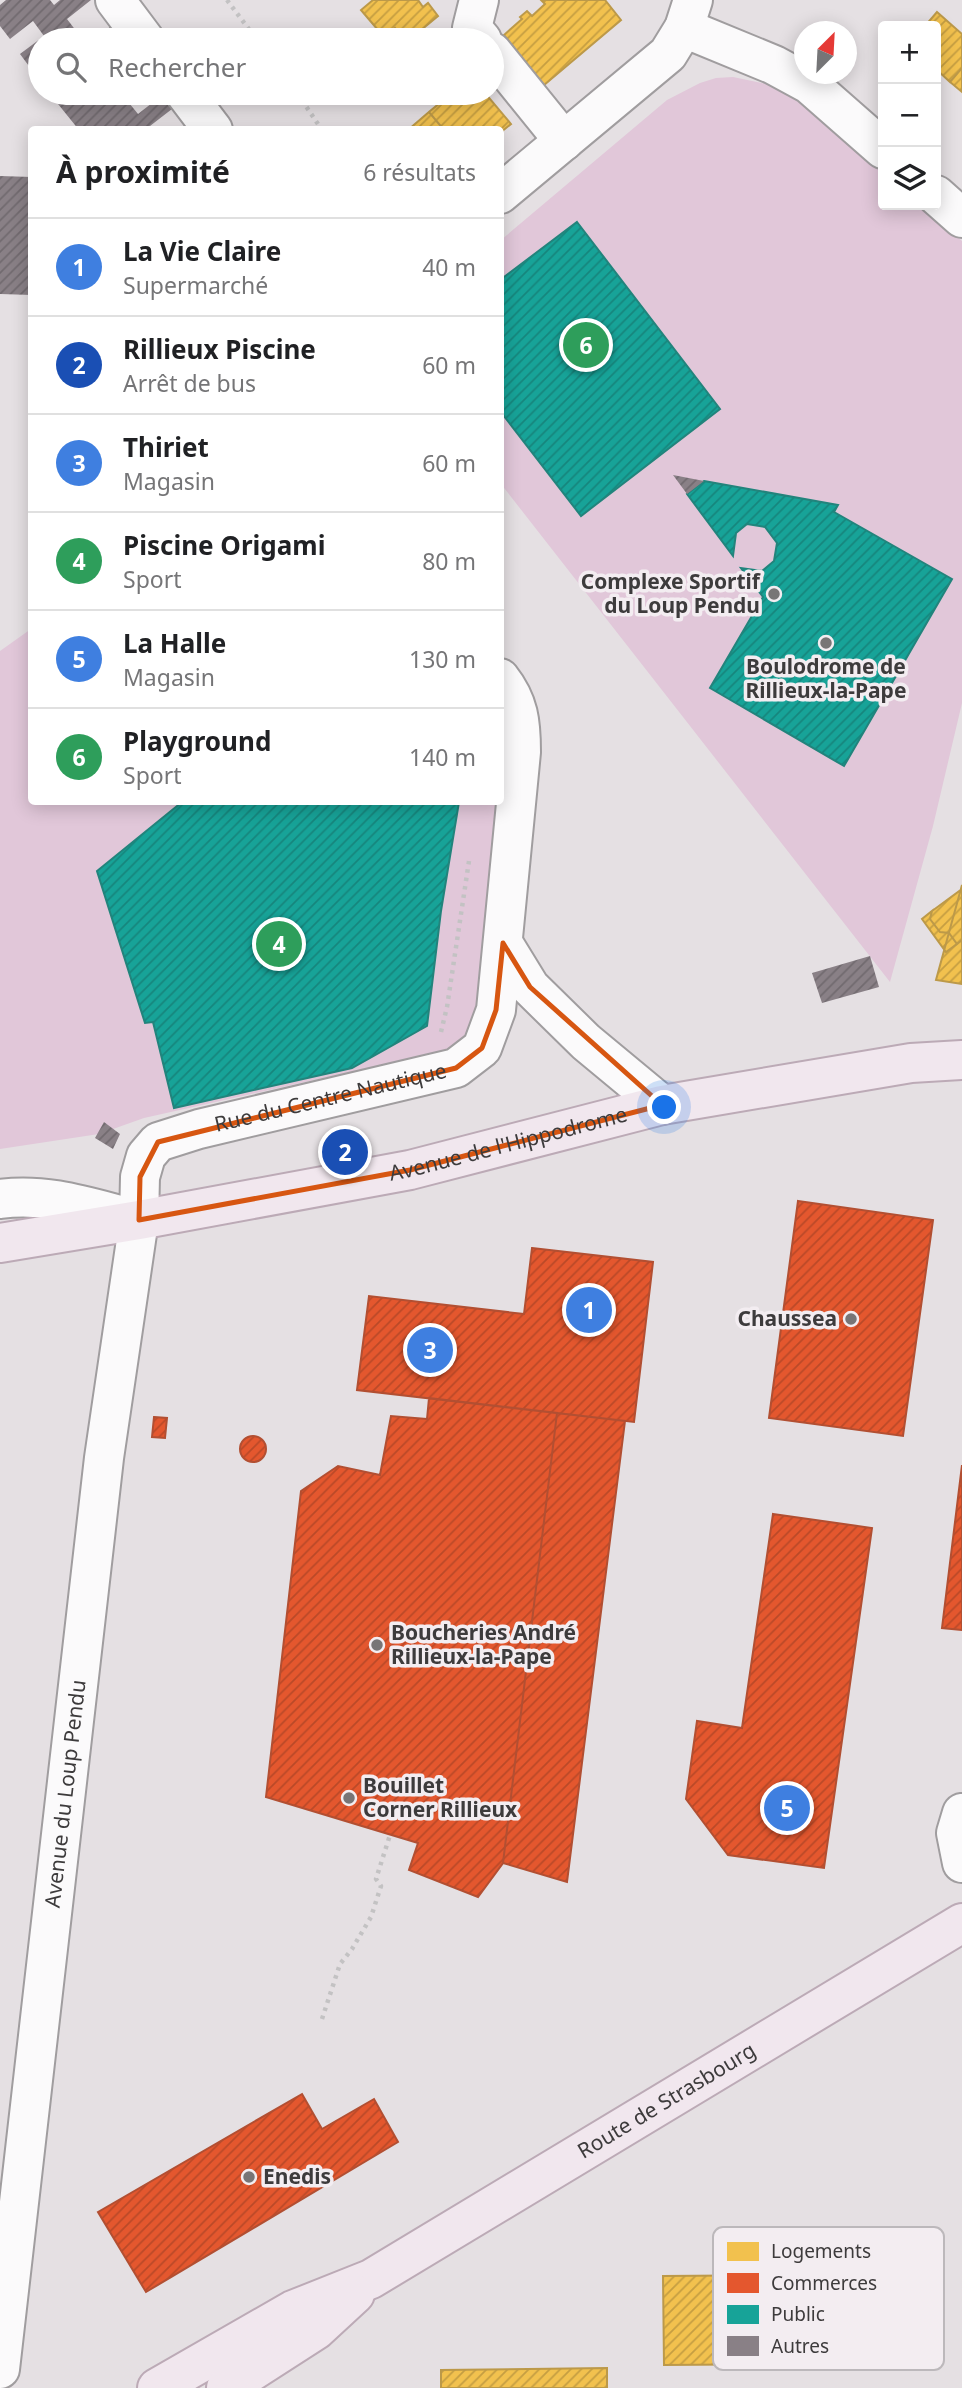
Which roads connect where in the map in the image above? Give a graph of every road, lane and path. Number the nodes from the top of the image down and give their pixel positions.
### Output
1 (115, 0) edge
2 (227, 0) edge
3 (479, 0) edge
4 (688, 14) edge
5 (136, 28) edge
6 (248, 28) edge
7 (472, 28) edge
8 (504, 67) edge
9 (194, 105) edge
10 (305, 105) edge
11 (211, 126) edge
12 (319, 126) edge
13 (564, 141) junction
14 (881, 147) edge
15 (504, 191) edge
16 (941, 199) edge
17 (962, 218) edge
18 (504, 686) edge
19 (470, 856) dead end
20 (503, 943) junction
21 (962, 1060) edge
22 (431, 1074) junction
23 (662, 1105) junction
24 (0, 1199) edge
25 (139, 1203) junction
26 (0, 1243) edge
27 (962, 1813) edge
28 (390, 1835) dead end
29 (962, 1863) edge
30 (962, 1923) edge
31 (322, 2019) dead end
32 (372, 2278) junction
33 (0, 2369) edge
34 (158, 2388) edge
35 (226, 2388) edge

1 - 5 street
2 - 6 path
3 - 7 street
4 - 13 street
4 - 14 street
8 - 13 street
9 - 11 street
10 - 12 path
13 - 15 street
16 - 17 street
18 - 20 street, Rue du Centre Nautique
19 - 22 path
20 - 22 street, Rue du Centre Nautique
20 - 23 street
21 - 23 main road, Avenue de l'Hippodrome
22 - 25 street, Rue du Centre Nautique
23 - 25 main road, Avenue de l'Hippodrome
24 - 25 street, Avenue de l'Hippodrome
25 - 26 main road, Avenue de l'Hippodrome
25 - 33 street, Avenue du Loup Pendu
27 - 29 street
28 - 31 path
30 - 32 main road, Route de Strasbourg
32 - 34 main road, Route de Strasbourg
32 - 35 main road, Route de Strasbourg

